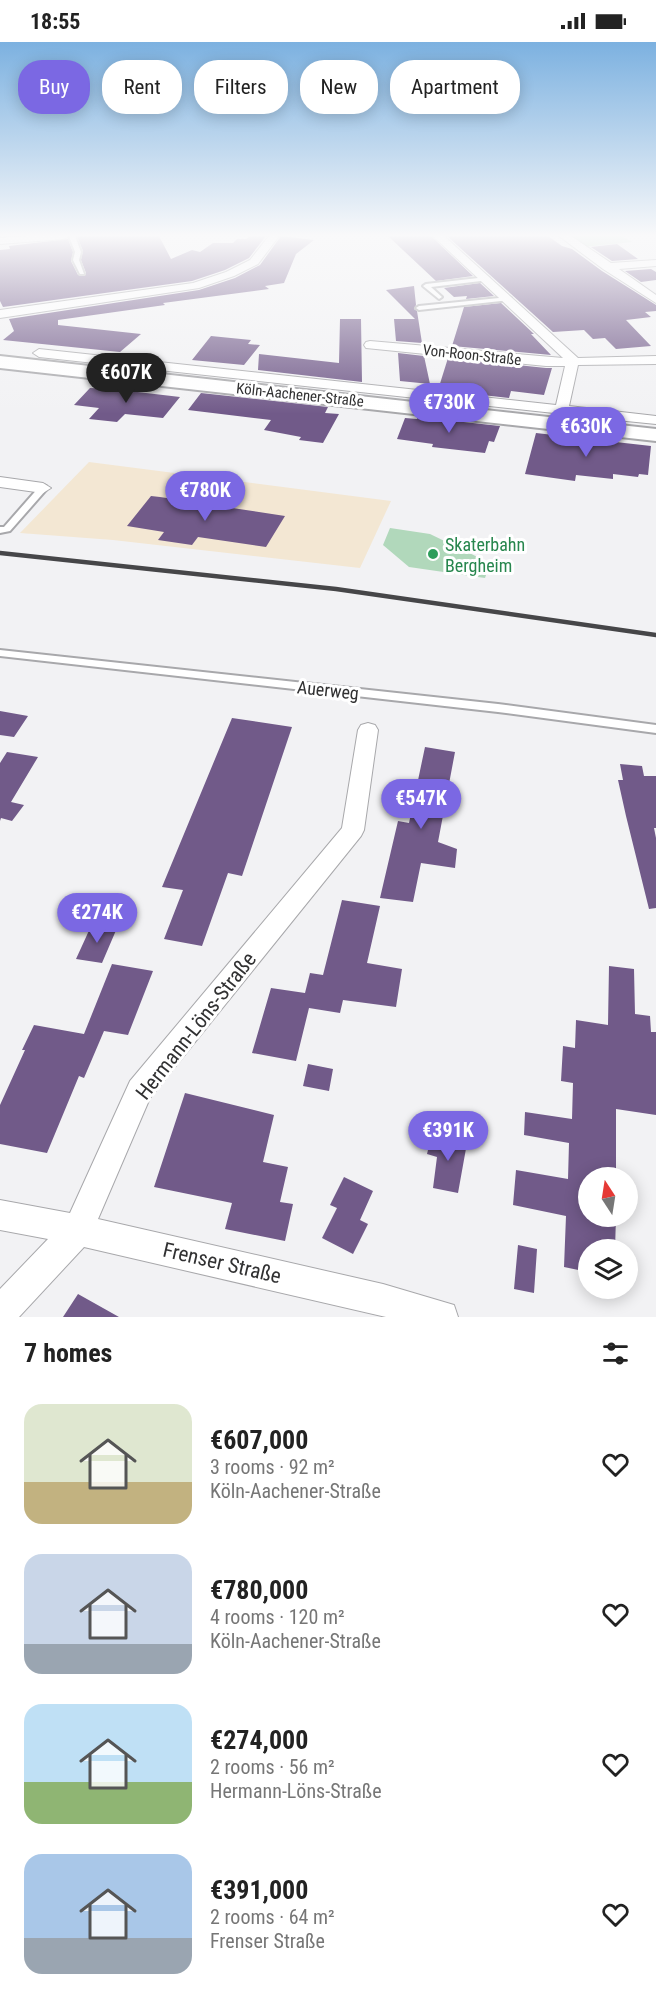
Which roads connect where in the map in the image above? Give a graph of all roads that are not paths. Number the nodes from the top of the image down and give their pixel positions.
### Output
1 (129, 296) edge
2 (505, 296) edge
3 (509, 299) junction
4 (419, 308) dead end
5 (0, 314) edge
6 (370, 345) dead end
7 (39, 353) dead end
8 (573, 360) junction
9 (656, 360) edge
10 (110, 361) junction
11 (0, 362) edge
12 (86, 371) junction
13 (560, 416) junction
14 (656, 420) edge
15 (656, 435) edge
16 (0, 482) edge
17 (43, 488) joint
18 (0, 530) edge
19 (0, 653) edge
20 (656, 729) edge
21 (369, 730) dead end
22 (0, 1215) edge
23 (78, 1230) junction
24 (0, 1313) edge
25 (442, 1317) edge

1 - 5 street
2 - 3 street
3 - 4 lane
3 - 8 street
6 - 8 street, Von-Roon-Straße
7 - 10 street, Köln-Aachener-Straße
8 - 9 street, Von-Roon-Straße
8 - 13 street
10 - 12 street, Köln-Aachener-Straße
10 - 13 street, Köln-Aachener-Straße
11 - 12 main road, Köln-Aachener-Straße
12 - 13 main road, Köln-Aachener-Straße
13 - 14 street, Köln-Aachener-Straße
13 - 15 main road, Köln-Aachener-Straße
16 - 17 street
17 - 18 lane
19 - 20 lane, Auerweg
21 - 23 street, Hermann-Löns-Straße
22 - 23 street, Frenser Straße
23 - 24 street, Hermann-Löns-Straße
23 - 25 street, Frenser Straße

